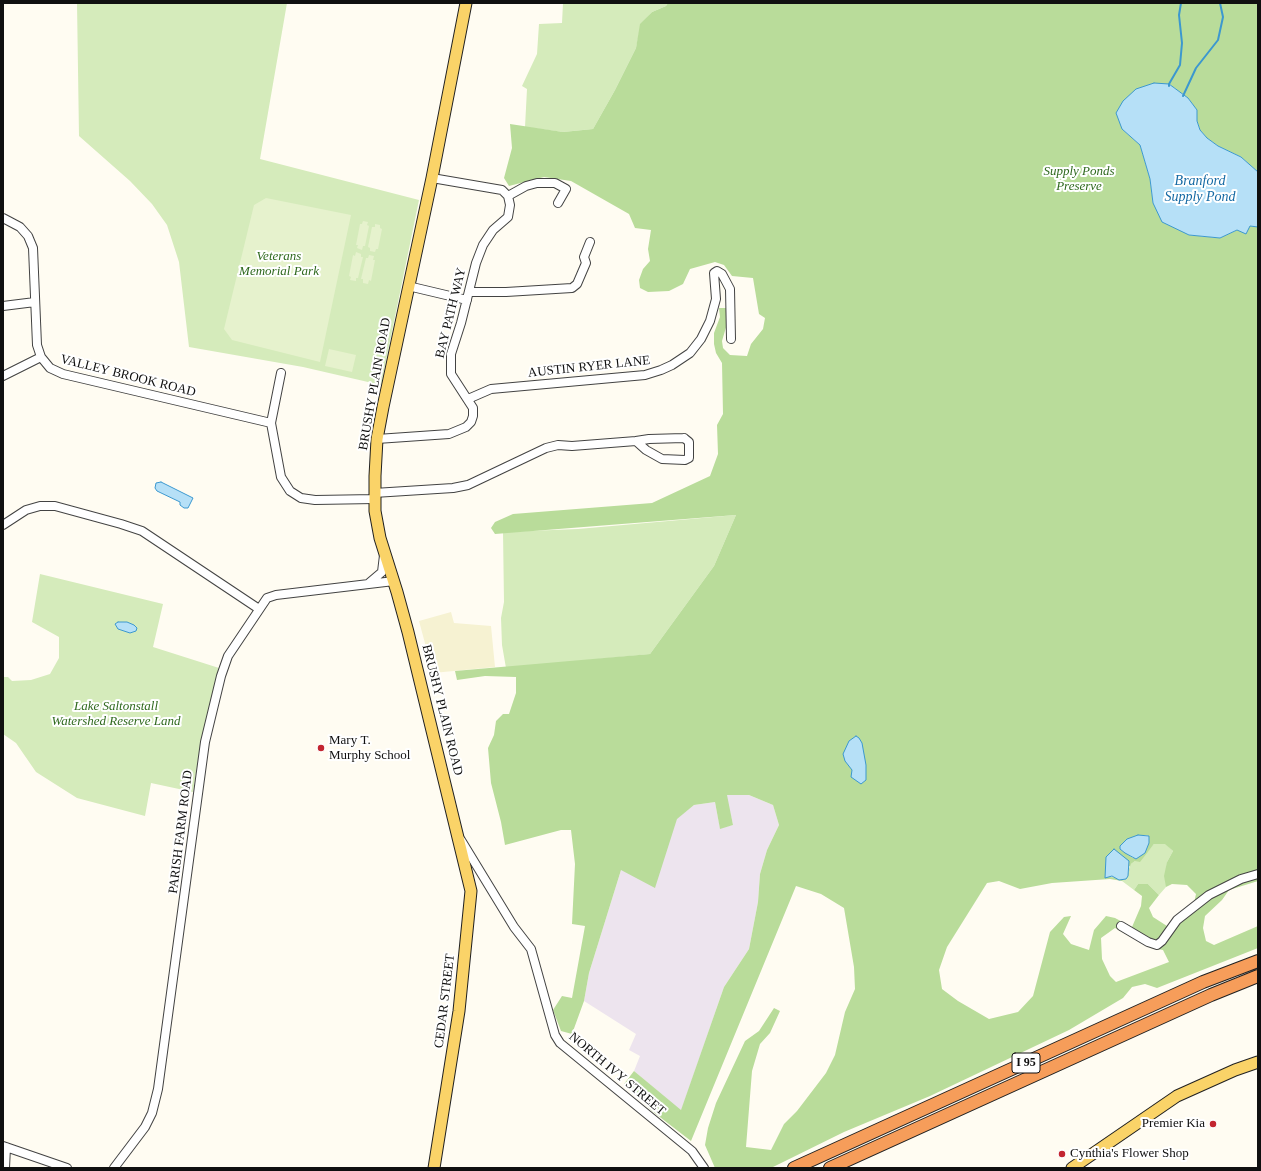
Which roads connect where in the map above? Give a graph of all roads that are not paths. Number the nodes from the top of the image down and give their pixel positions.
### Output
1 (466, 3) edge
2 (432, 178) junction
3 (508, 196) junction
4 (558, 203) dead end
5 (3, 218) edge
6 (590, 242) dead end
7 (408, 286) junction
8 (468, 296) junction
9 (35, 302) junction
10 (3, 306) edge
11 (731, 339) dead end
12 (41, 357) junction
13 (281, 373) dead end
14 (3, 376) edge
15 (468, 399) junction
16 (272, 423) junction
17 (377, 438) junction
18 (636, 441) junction
19 (375, 496) junction
20 (3, 525) edge
21 (384, 552) junction
22 (394, 581) junction
23 (364, 585) junction
24 (259, 609) junction
25 (460, 837) junction
26 (1258, 874) edge
27 (1121, 926) dead end
28 (1258, 961) edge
29 (1258, 976) edge
30 (1258, 1062) edge
31 (4, 1147) edge
32 (5, 1168) edge
33 (67, 1168) edge
34 (114, 1168) edge
35 (434, 1168) edge
36 (704, 1168) edge
37 (794, 1168) edge
38 (830, 1168) edge
39 (1072, 1168) edge

1 - 2 main road, BRUSHY PLAIN ROAD
2 - 3 street
2 - 7 main road, BRUSHY PLAIN ROAD
3 - 4 street
3 - 8 street, BAY PATH WAY
5 - 9 street
6 - 8 street
7 - 8 street
7 - 17 main road, BRUSHY PLAIN ROAD
8 - 15 street, BAY PATH WAY
9 - 10 street
9 - 12 street
11 - 15 street, AUSTIN RYER LANE
12 - 14 street
12 - 16 street, VALLEY BROOK ROAD
13 - 16 street
15 - 17 street, BAY PATH WAY
16 - 19 street
17 - 19 main road, BRUSHY PLAIN ROAD
18 - 18 street
18 - 19 street
19 - 21 main road, BRUSHY PLAIN ROAD
20 - 24 street
21 - 22 main road, BRUSHY PLAIN ROAD
21 - 23 street, PARISH FARM ROAD
22 - 23 street, PARISH FARM ROAD
22 - 25 main road, BRUSHY PLAIN ROAD
23 - 24 street, PARISH FARM ROAD
24 - 34 street, PARISH FARM ROAD
25 - 35 main road, CEDAR STREET
25 - 36 street, NORTH IVY STREET
26 - 27 street
28 - 37 highway, I 95
29 - 38 highway, I 95
30 - 39 main road
31 - 32 street
31 - 33 street

